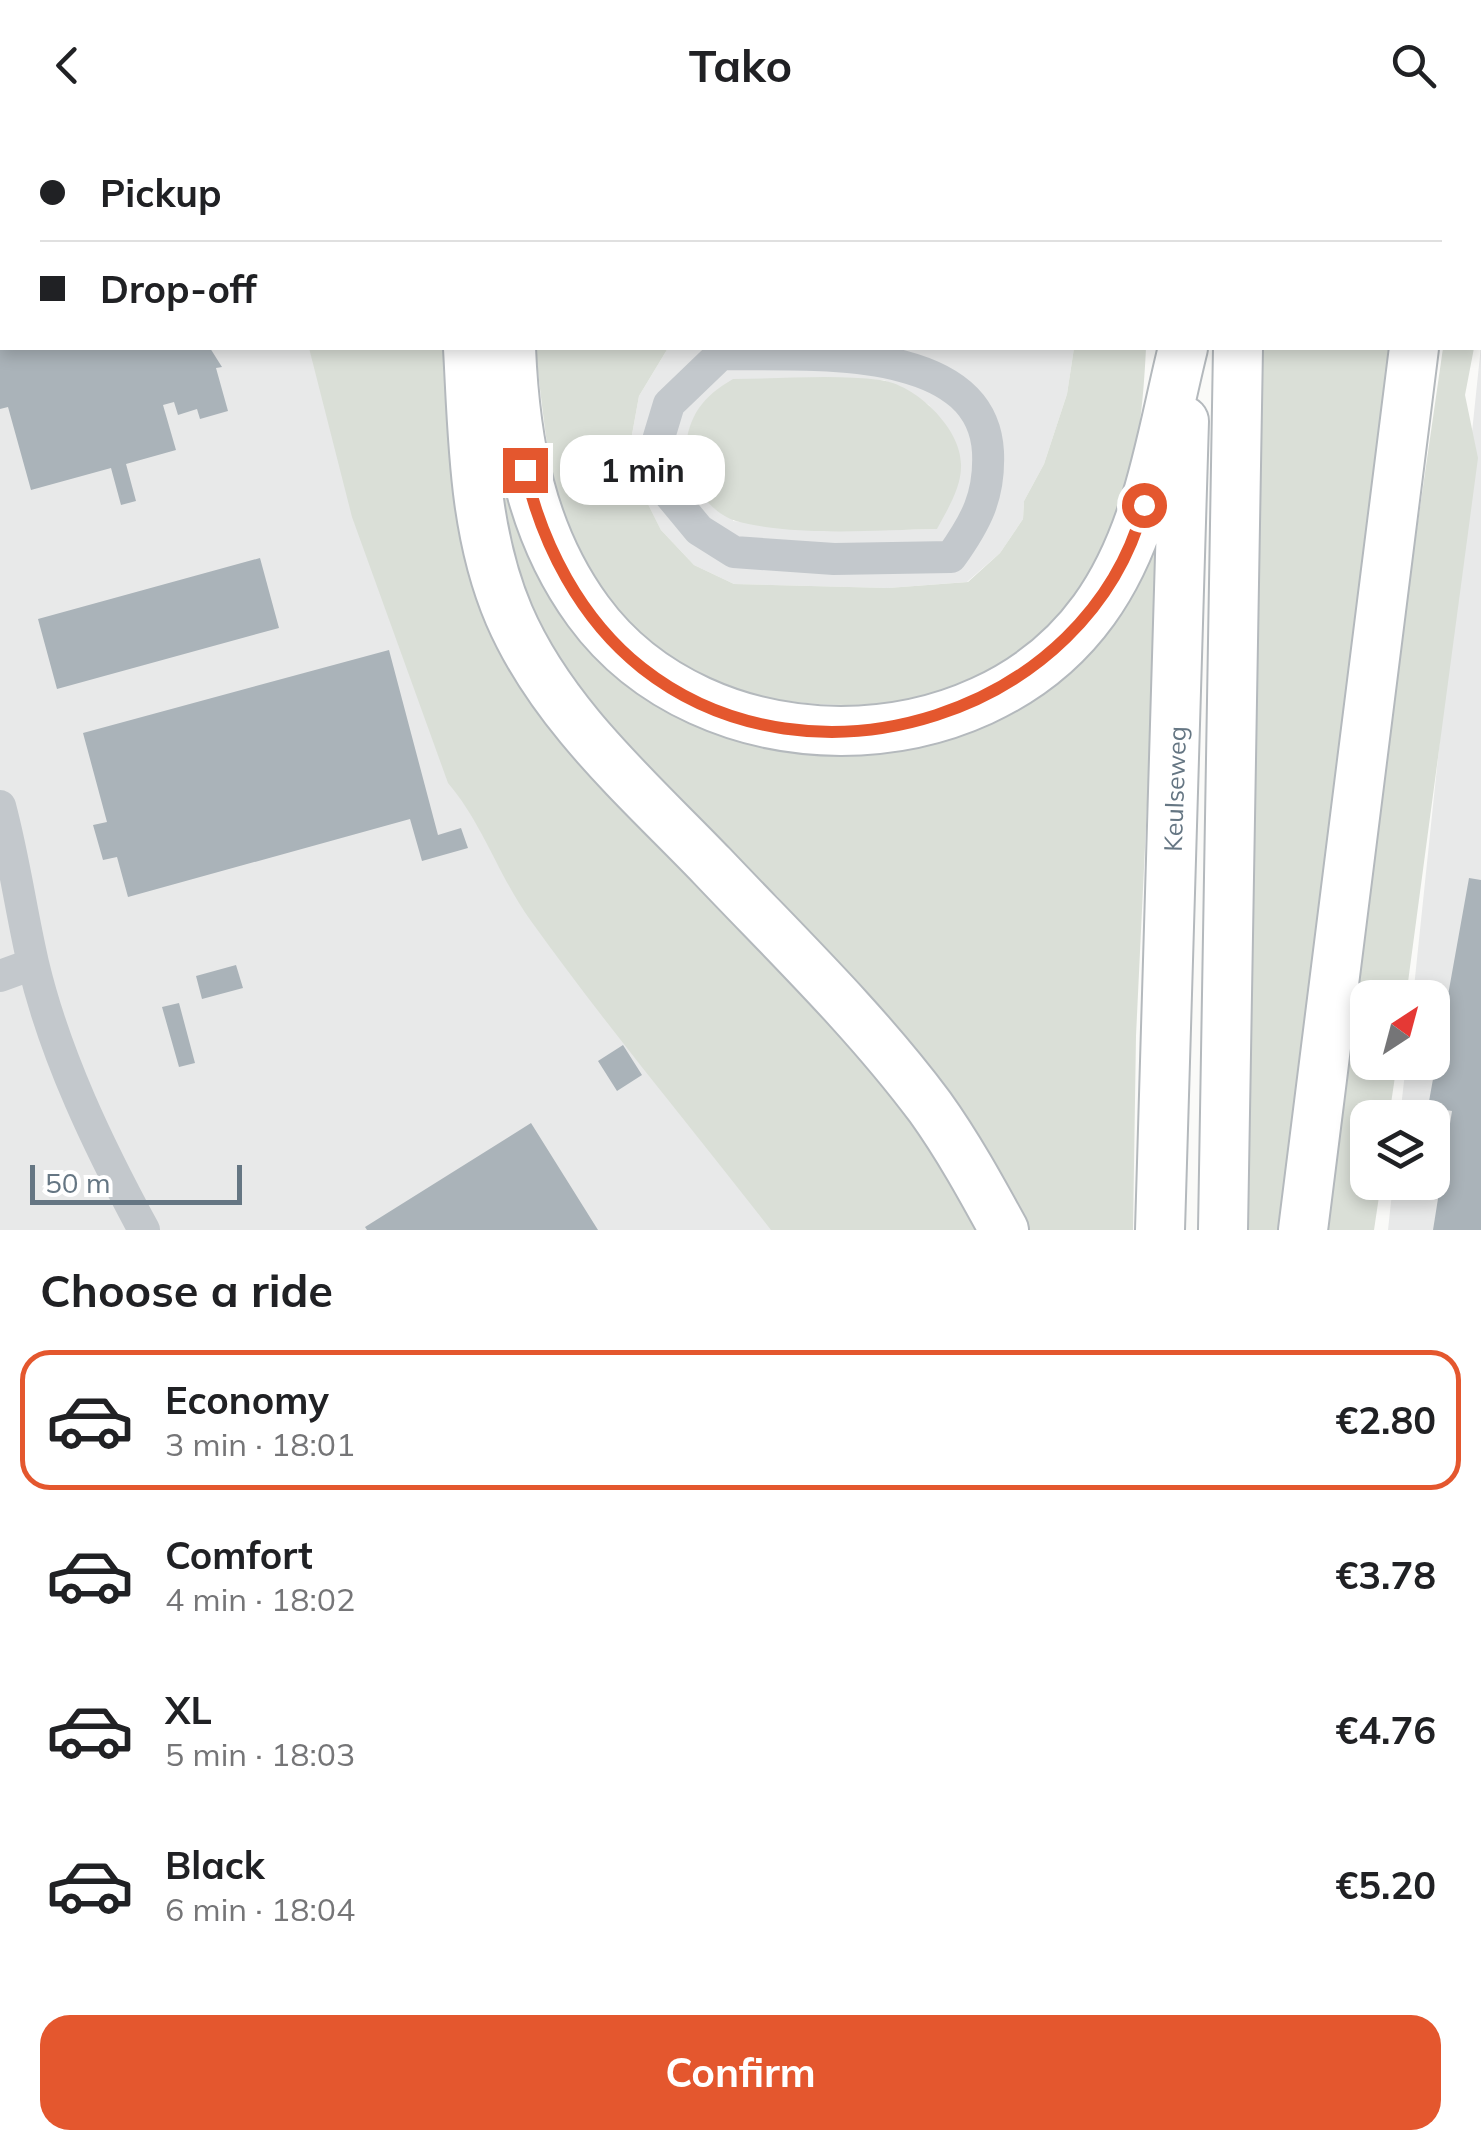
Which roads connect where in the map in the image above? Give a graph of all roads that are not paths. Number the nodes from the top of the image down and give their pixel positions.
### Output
1 (468, 350) edge
2 (511, 350) edge
3 (1183, 350) edge
4 (1184, 350) edge
5 (1238, 350) edge
6 (1414, 350) edge
7 (855, 353) edge
8 (0, 806) edge
9 (33, 964) junction
10 (0, 976) edge
11 (144, 1230) edge
12 (1004, 1230) edge
13 (1160, 1230) edge
14 (1223, 1230) edge
15 (1303, 1230) edge

1 - 12 highway
2 - 3 highway
4 - 13 highway, Keulseweg
5 - 14 highway
6 - 15 highway
7 - 7 street
8 - 9 street
9 - 10 street
9 - 11 street

